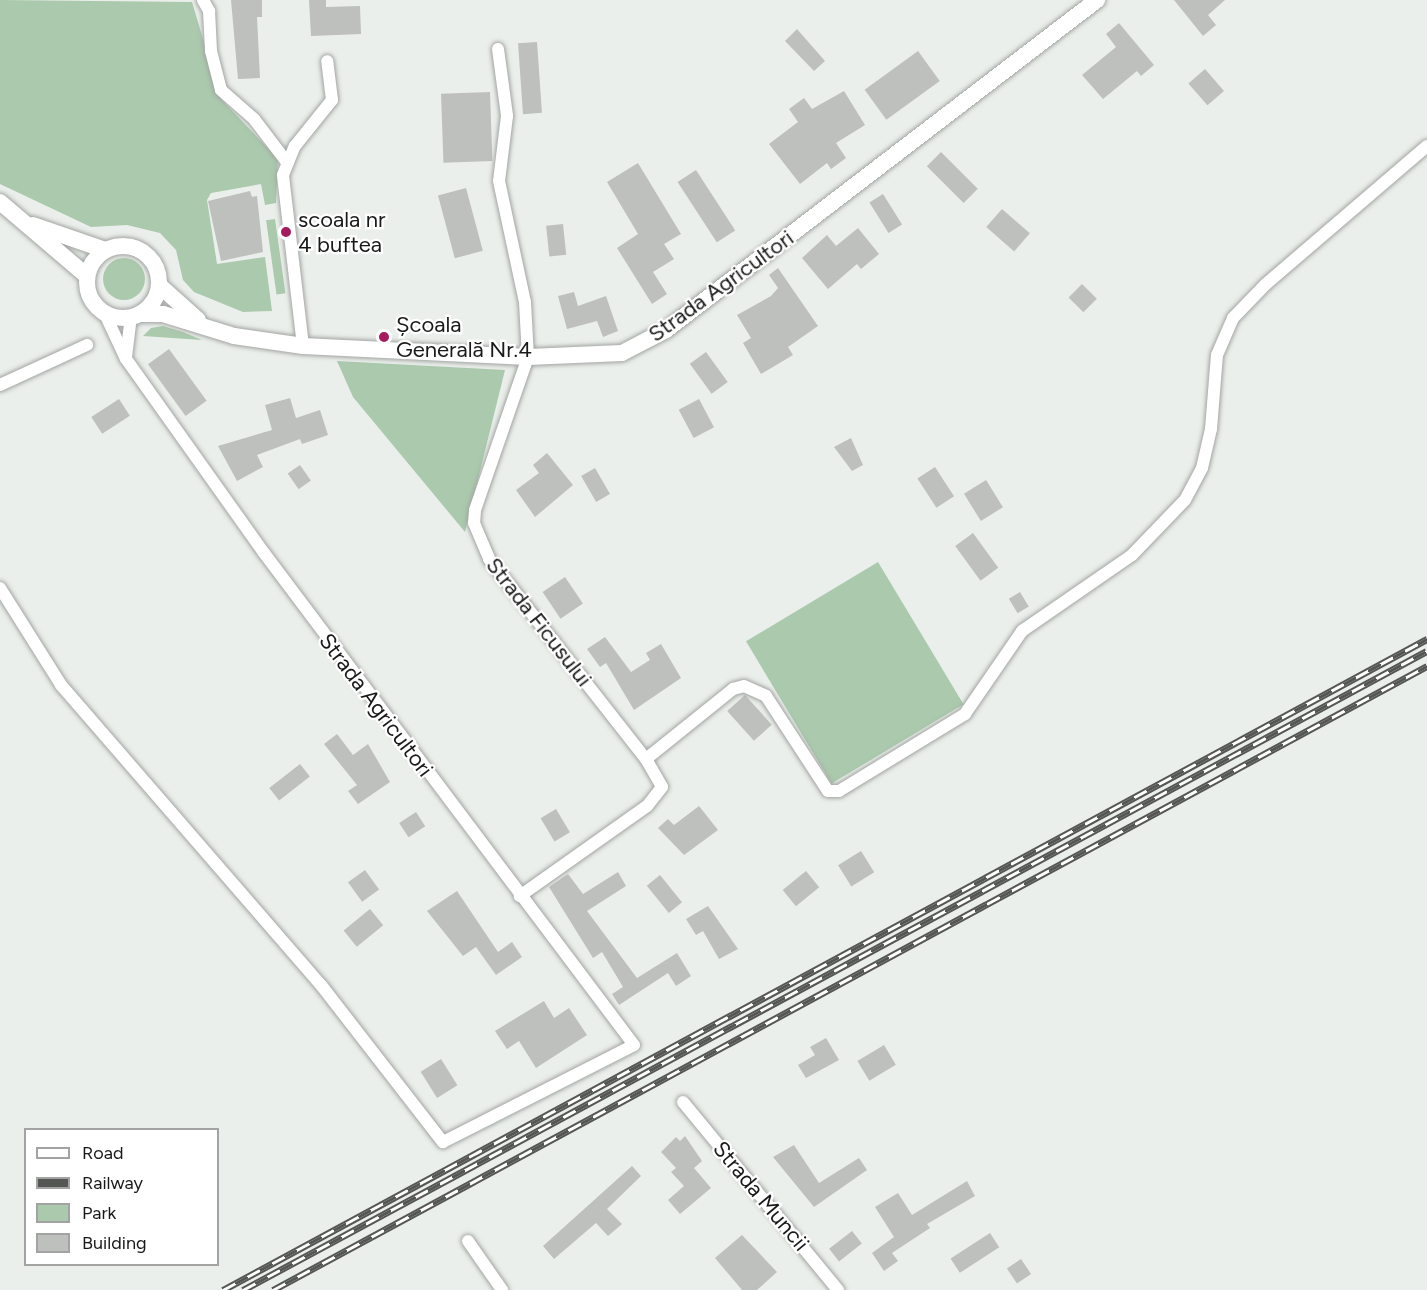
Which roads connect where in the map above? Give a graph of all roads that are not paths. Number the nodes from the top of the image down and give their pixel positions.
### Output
1 (203, 0) edge
2 (1097, 0) edge
3 (498, 49) dead end
4 (327, 61) dead end
5 (1427, 146) edge
6 (286, 161) junction
7 (0, 202) edge
8 (23, 221) junction
9 (105, 250) junction
10 (87, 276) junction
11 (160, 286) junction
12 (105, 314) junction
13 (136, 316) junction
14 (201, 323) junction
15 (87, 345) dead end
16 (303, 346) junction
17 (528, 357) junction
18 (126, 358) junction
19 (0, 385) edge
20 (0, 588) edge
21 (646, 759) junction
22 (520, 896) junction
23 (683, 1102) dead end
24 (468, 1241) dead end
25 (502, 1290) edge
26 (838, 1290) edge

1 - 6 street
2 - 17 main road, Strada Agricultori
3 - 17 street, Strada Ficusului
4 - 6 street
5 - 21 street
6 - 16 street
7 - 8 main road
8 - 9 main road
8 - 10 main road
9 - 10 main road
9 - 11 main road
10 - 12 main road
11 - 13 main road
11 - 14 main road, Strada Agricultori
12 - 13 main road
12 - 18 street, Strada Agricultori
13 - 14 main road, Strada Agricultori
13 - 18 street
14 - 16 main road, Strada Agricultori
15 - 19 street
16 - 17 main road, Strada Agricultori
17 - 21 street, Strada Ficusului
18 - 22 street, Strada Agricultori
20 - 22 street, Strada Agricultori
21 - 22 street, Strada Ficusului
23 - 26 street, Strada Muncii
24 - 25 street

